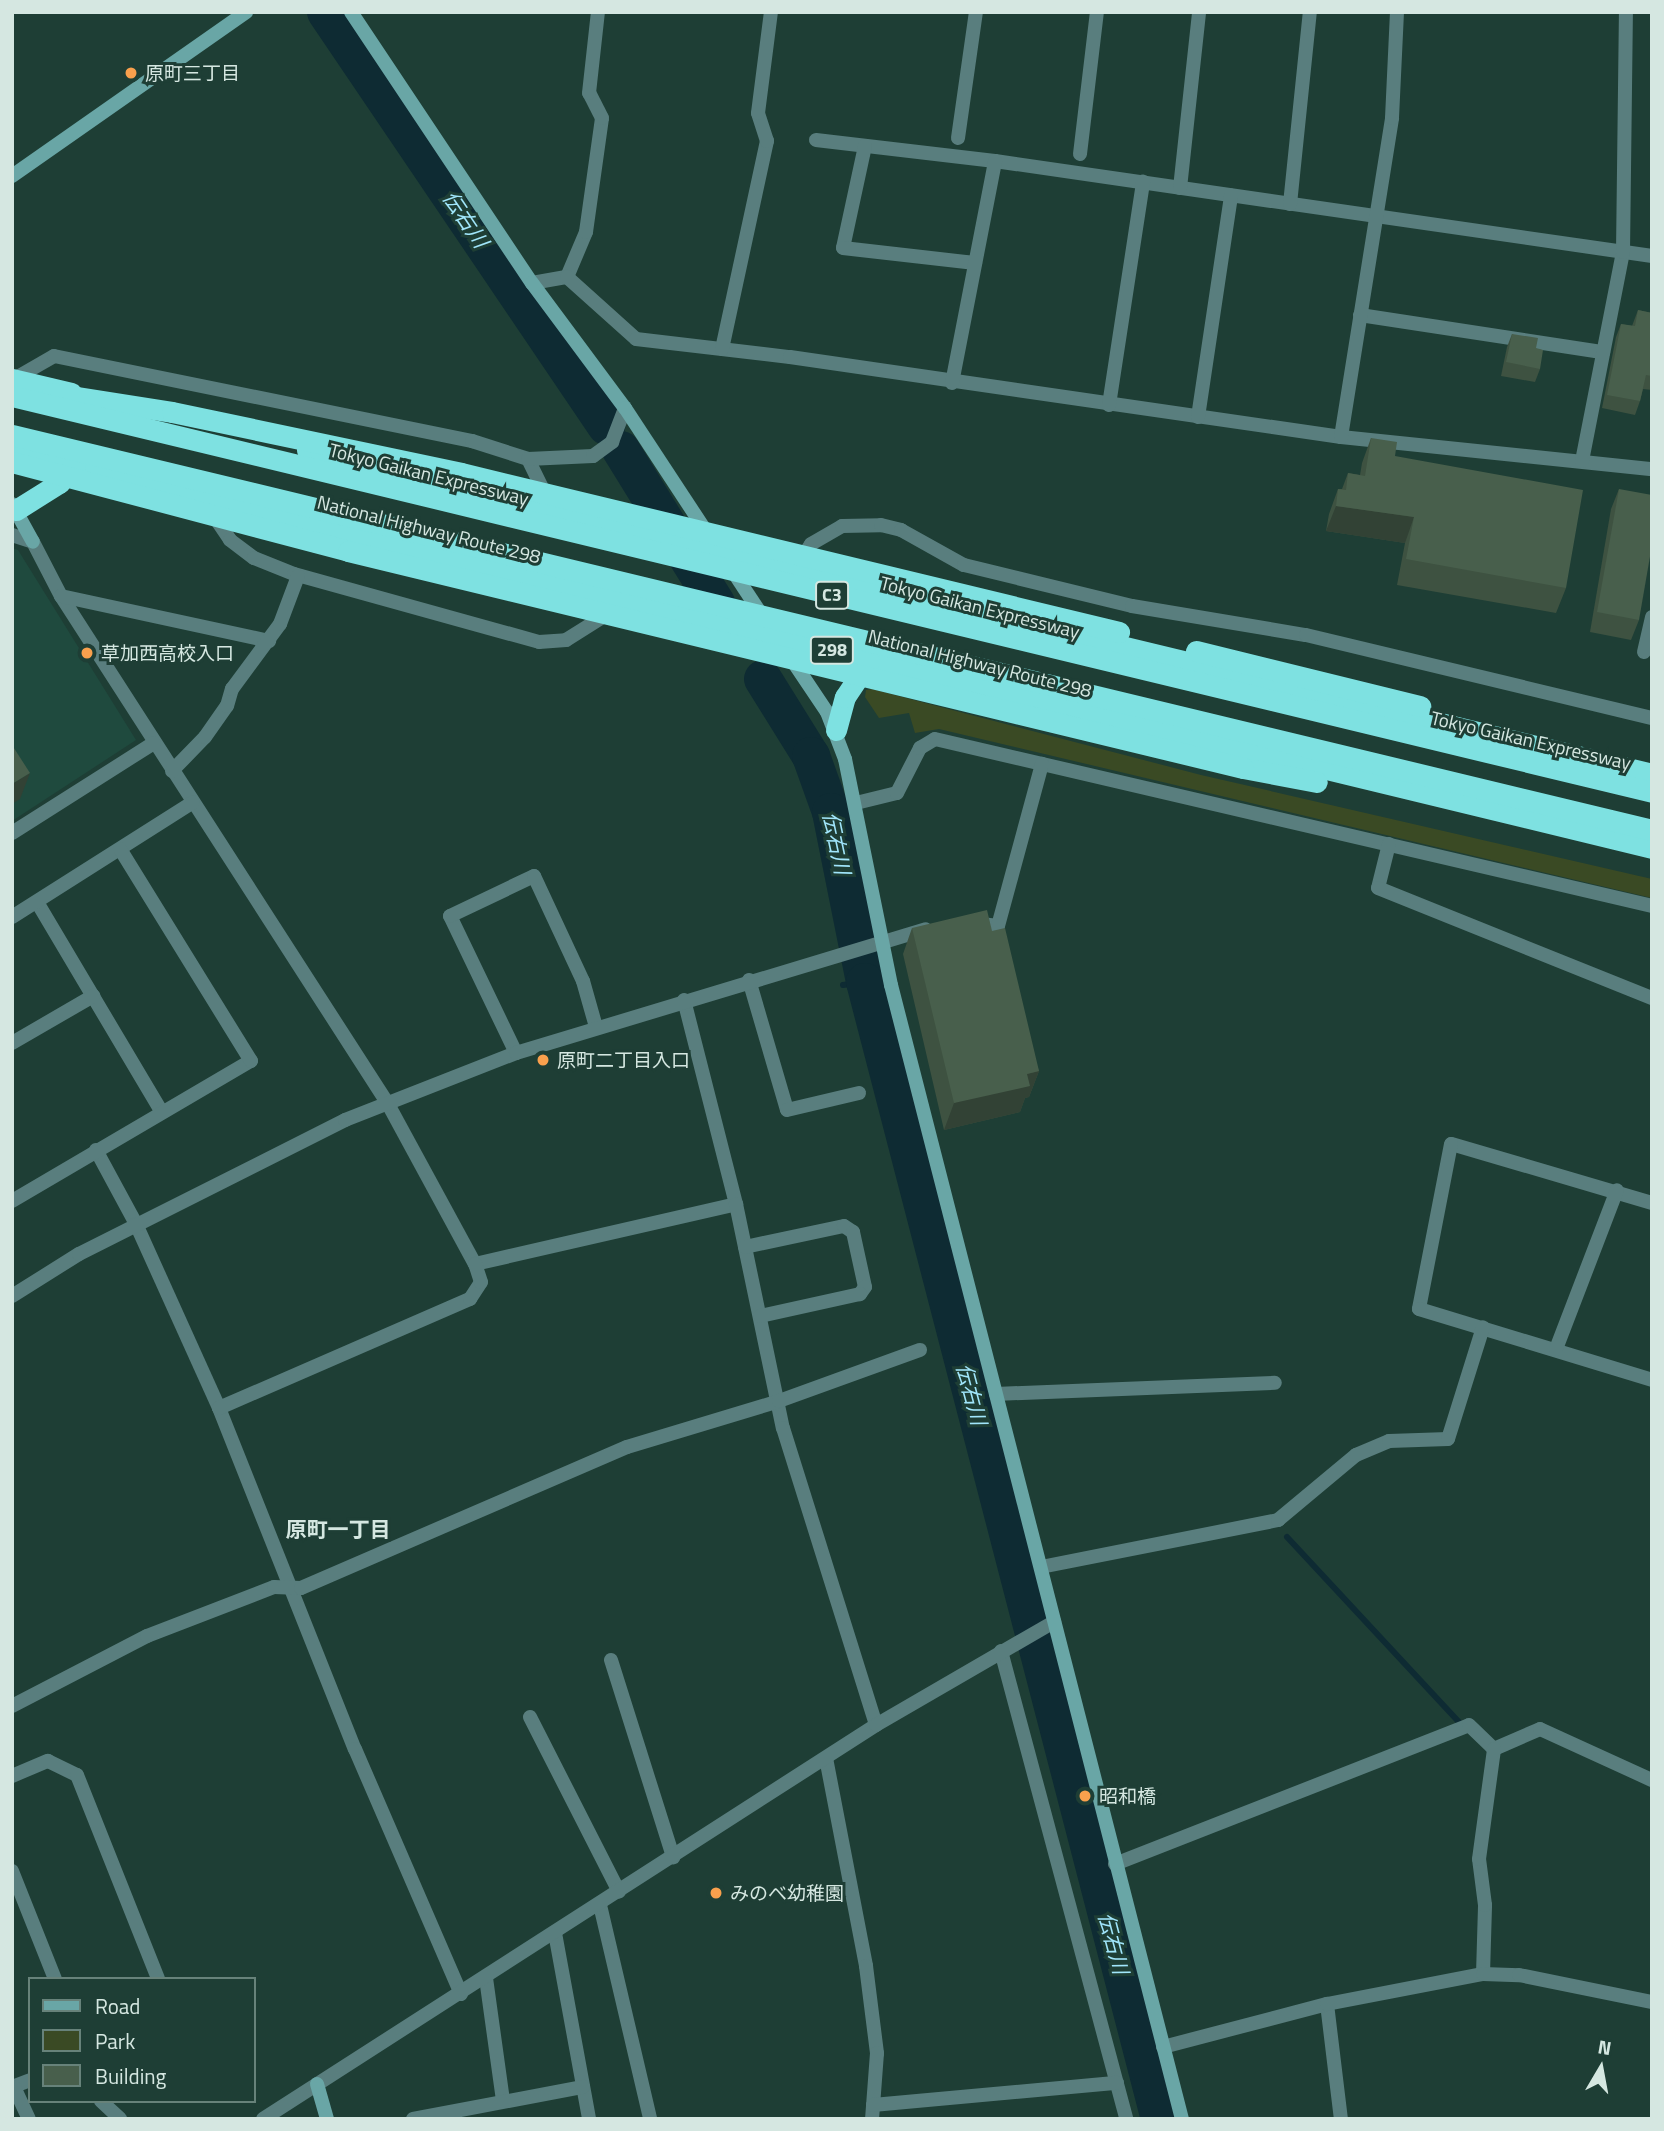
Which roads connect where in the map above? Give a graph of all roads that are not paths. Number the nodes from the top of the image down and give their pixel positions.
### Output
1 (246, 12) edge
2 (351, 12) edge
3 (597, 12) edge
4 (771, 12) edge
5 (976, 12) edge
6 (1097, 12) edge
7 (1199, 12) edge
8 (1310, 12) edge
9 (1397, 12) edge
10 (1626, 12) edge
11 (958, 138) dead end
12 (816, 140) dead end
13 (865, 146) junction
14 (1080, 154) dead end
15 (995, 161) junction
16 (12, 176) edge
17 (1143, 182) junction
18 (1180, 188) junction
19 (1231, 195) junction
20 (1290, 204) junction
21 (1376, 215) junction
22 (1623, 252) junction
23 (1652, 256) edge
24 (975, 263) junction
25 (567, 277) junction
26 (532, 283) junction
27 (1360, 315) junction
28 (722, 349) junction
29 (1603, 352) junction
30 (952, 383) junction
31 (13, 385) edge
32 (1109, 405) junction
33 (625, 408) junction
34 (1198, 417) junction
35 (12, 435) edge
36 (1341, 437) junction
37 (12, 450) edge
38 (527, 459) junction
39 (1581, 461) junction
40 (12, 462) edge
41 (75, 466) junction
42 (1652, 469) edge
43 (201, 496) junction
44 (14, 507) edge
45 (553, 510) junction
46 (12, 535) edge
47 (33, 542) junction
48 (719, 550) junction
49 (796, 569) junction
50 (298, 576) junction
51 (61, 596) junction
52 (628, 601) junction
53 (1652, 617) edge
54 (776, 637) junction
55 (269, 641) junction
56 (1644, 652) dead end
57 (871, 659) junction
58 (1652, 718) edge
59 (836, 730) junction
60 (155, 743) junction
61 (1042, 764) junction
62 (1615, 766) junction
63 (172, 771) junction
64 (1652, 774) edge
65 (1652, 792) edge
66 (192, 802) junction
67 (856, 803) junction
68 (1652, 830) edge
69 (12, 833) edge
70 (1594, 835) junction
71 (1389, 844) junction
72 (1652, 848) edge
73 (120, 849) junction
74 (37, 902) junction
75 (1652, 905) edge
76 (12, 917) edge
77 (875, 945) junction
78 (749, 981) junction
79 (93, 996) junction
80 (1652, 998) edge
81 (684, 1000) junction
82 (596, 1027) junction
83 (12, 1043) edge
84 (516, 1053) junction
85 (859, 1093) dead end
86 (388, 1104) junction
87 (161, 1111) junction
88 (96, 1150) junction
89 (1617, 1190) junction
90 (12, 1201) edge
91 (1652, 1203) edge
92 (736, 1204) junction
93 (136, 1224) junction
94 (745, 1247) junction
95 (475, 1264) junction
96 (12, 1296) edge
97 (760, 1316) junction
98 (1483, 1327) junction
99 (1556, 1349) junction
100 (920, 1350) dead end
101 (1652, 1380) edge
102 (1275, 1383) dead end
103 (996, 1394) junction
104 (779, 1401) junction
105 (219, 1408) junction
106 (1041, 1567) junction
107 (289, 1587) junction
108 (1050, 1624) junction
109 (1006, 1648) junction
110 (611, 1660) dead end
111 (12, 1706) edge
112 (530, 1717) dead end
113 (876, 1725) junction
114 (1494, 1749) junction
115 (826, 1758) junction
116 (12, 1776) edge
117 (1652, 1780) edge
118 (673, 1857) junction
119 (1115, 1864) junction
120 (12, 1871) edge
121 (619, 1892) junction
122 (600, 1905) junction
123 (555, 1933) junction
124 (1483, 1974) junction
125 (54, 1977) edge
126 (157, 1977) edge
127 (486, 1978) junction
128 (461, 1994) junction
129 (1652, 2002) edge
130 (1327, 2004) junction
131 (1163, 2048) junction
132 (1117, 2083) junction
133 (317, 2084) junction
134 (13, 2087) edge
135 (583, 2087) junction
136 (503, 2101) junction
137 (110, 2103) edge
138 (873, 2112) edge
139 (29, 2119) edge
140 (120, 2119) edge
141 (263, 2119) edge
142 (327, 2119) edge
143 (413, 2119) edge
144 (589, 2119) edge
145 (650, 2119) edge
146 (1126, 2119) edge
147 (1182, 2119) edge
148 (1340, 2119) edge

1 - 16 street
2 - 26 street
3 - 25 street
4 - 28 street
5 - 11 street
6 - 14 street
7 - 18 street
8 - 20 street
9 - 21 street
10 - 22 street
12 - 13 street
13 - 15 street
13 - 24 street
15 - 17 street
15 - 24 street
17 - 18 street
17 - 32 street
18 - 19 street
19 - 20 street
19 - 34 street
20 - 21 street
21 - 22 street
21 - 27 street
22 - 23 street
22 - 29 street
24 - 30 street
25 - 26 street
25 - 28 street
26 - 33 street
27 - 29 street
27 - 36 street
28 - 30 street
29 - 39 street
30 - 32 street
31 - 38 street
31 - 45 highway
31 - 62 highway, bridge
31 - 65 highway, Tokyo Gaikan Expressway / C3, bridge
32 - 34 street
33 - 38 street
33 - 48 street
34 - 36 street
35 - 68 highway, C3, bridge
36 - 39 street
37 - 41 highway, National Highway Route 298 / 298
38 - 45 street
39 - 42 street
40 - 70 highway, bridge
41 - 43 highway, National Highway Route 298 / 298
41 - 44 highway
43 - 50 street
43 - 52 highway, National Highway Route 298 / 298
44 - 47 street
45 - 48 highway
46 - 47 street
47 - 51 street
48 - 49 highway
48 - 54 street
49 - 58 street
49 - 62 highway
50 - 52 street
50 - 55 street
51 - 55 street
51 - 60 street
52 - 54 highway, National Highway Route 298 / 298
53 - 56 street
54 - 57 highway, National Highway Route 298 / 298
54 - 59 street
55 - 63 street
57 - 59 highway
57 - 70 highway, National Highway Route 298 / 298
59 - 67 street
60 - 63 street
60 - 69 street
61 - 67 street
61 - 71 street
61 - 77 street
62 - 64 highway
63 - 66 street
66 - 73 street
66 - 86 street
67 - 77 street
70 - 72 highway, National Highway Route 298 / 298
71 - 75 street
71 - 80 street
73 - 74 street
73 - 87 street
74 - 76 street
74 - 79 street
77 - 78 street
77 - 103 street
78 - 81 street
78 - 85 street
79 - 83 street
79 - 87 street
81 - 82 street
81 - 92 street
82 - 84 street
82 - 84 street
84 - 86 street
86 - 93 street
86 - 95 street
87 - 88 street
88 - 90 street
88 - 93 street
89 - 91 street
89 - 98 street
89 - 99 street
92 - 94 street
92 - 95 street
93 - 96 street
93 - 105 street
94 - 97 street
94 - 97 street
95 - 105 street
97 - 104 street
98 - 99 street
98 - 106 street
99 - 101 street
100 - 104 street
102 - 103 street
103 - 106 street
104 - 107 street
104 - 113 street
105 - 107 street
106 - 108 street
107 - 111 street
107 - 128 street
108 - 109 street
108 - 119 street
109 - 113 street
109 - 132 street
110 - 118 street
112 - 121 street
113 - 115 street
114 - 117 street
114 - 119 street
114 - 124 street
115 - 118 street
115 - 138 street
116 - 126 street
118 - 121 street
119 - 131 street
120 - 125 street
121 - 122 street
122 - 123 street
122 - 145 street
123 - 127 street
123 - 135 street
124 - 129 street
124 - 130 street
127 - 128 street
127 - 136 street
128 - 133 street
130 - 131 street
130 - 148 street
131 - 147 street
132 - 138 street
132 - 146 street
133 - 141 street
133 - 142 street
134 - 139 street
135 - 136 street
135 - 144 street
136 - 143 street
137 - 140 street

